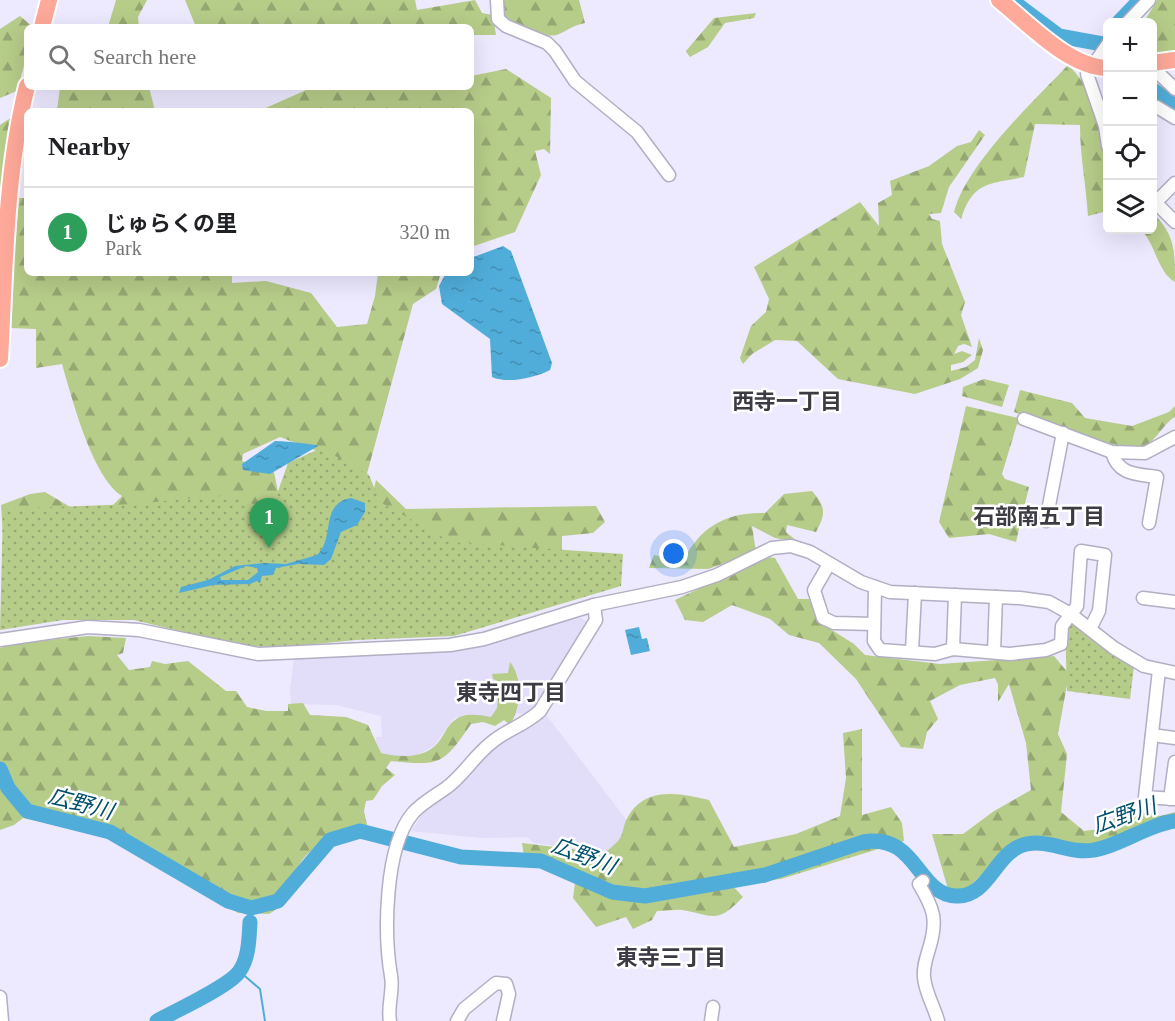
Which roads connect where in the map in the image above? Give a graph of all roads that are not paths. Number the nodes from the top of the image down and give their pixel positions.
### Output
1 (49, 0) edge
2 (497, 0) edge
3 (999, 0) edge
4 (1149, 0) edge
5 (1132, 18) edge
6 (43, 24) edge
7 (1175, 60) edge
8 (1157, 62) edge
9 (1099, 67) edge
10 (1156, 72) edge
11 (1175, 89) edge
12 (26, 90) edge
13 (1157, 107) edge
14 (1175, 118) edge
15 (1106, 126) edge
16 (669, 175) dead end
17 (1175, 183) edge
18 (1157, 198) edge
19 (1157, 203) edge
20 (1175, 222) edge
21 (0, 359) edge
22 (1024, 419) dead end
23 (1063, 433) junction
24 (1175, 437) edge
25 (1112, 452) junction
26 (1046, 521) dead end
27 (1149, 522) dead end
28 (829, 564) junction
29 (875, 587) junction
30 (915, 593) junction
31 (955, 595) junction
32 (996, 597) junction
33 (1143, 598) dead end
34 (1175, 602) edge
35 (594, 605) junction
36 (1069, 613) junction
37 (874, 624) junction
38 (1090, 629) junction
39 (0, 640) edge
40 (954, 650) junction
41 (912, 651) junction
42 (994, 652) junction
43 (1159, 670) junction
44 (1175, 673) edge
45 (1152, 735) junction
46 (1175, 738) edge
47 (1175, 762) edge
48 (1173, 799) edge
49 (923, 881) dead end
50 (0, 997) edge
51 (714, 1006) dead end
52 (2, 1021) edge
53 (390, 1021) edge
54 (457, 1021) edge
55 (502, 1021) edge
56 (711, 1021) edge
57 (938, 1021) edge

1 - 6 main road
2 - 16 street
3 - 9 main road
4 - 5 street
7 - 8 main road
9 - 15 street
10 - 11 street
12 - 21 main road
13 - 14 street
17 - 18 street
19 - 20 street
22 - 23 street
23 - 25 street
23 - 26 street
24 - 25 street
25 - 27 street
28 - 29 street
28 - 35 street
28 - 37 street
29 - 30 street
29 - 37 street
30 - 31 street
30 - 41 street
31 - 32 street
31 - 40 street
32 - 36 street
32 - 42 street
33 - 34 street
35 - 39 street
35 - 53 street
36 - 38 street
36 - 38 street
36 - 42 street
37 - 41 street
38 - 43 street
40 - 41 street
40 - 42 street
43 - 44 street
43 - 45 street
45 - 46 street
45 - 48 street
47 - 48 street
49 - 57 street
50 - 52 street
51 - 56 street
54 - 55 street

